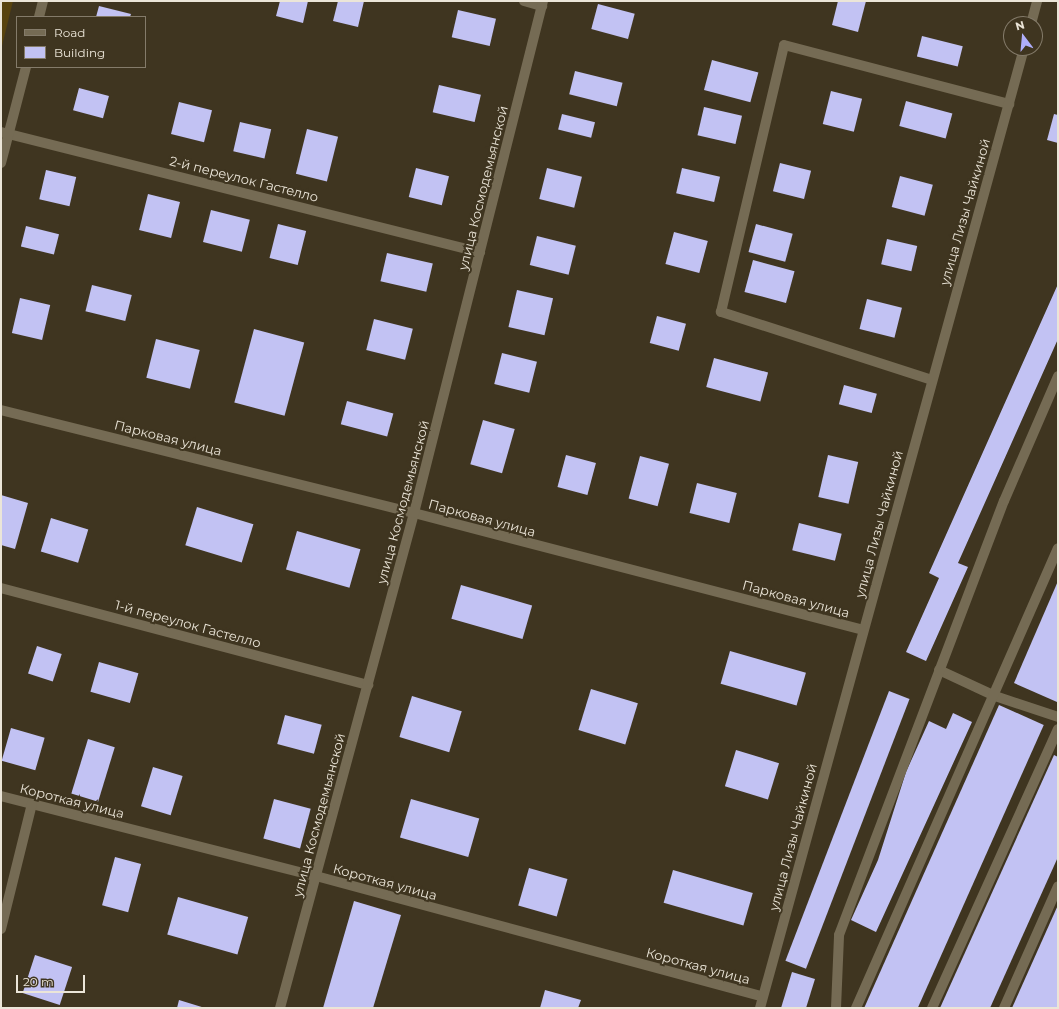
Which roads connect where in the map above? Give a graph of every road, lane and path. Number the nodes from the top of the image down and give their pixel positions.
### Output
1 (43, 1) edge
2 (524, 1) edge
3 (1037, 1) edge
4 (543, 3) edge
5 (39, 16) edge
6 (1033, 16) edge
7 (1022, 56) edge
8 (26, 68) edge
9 (1009, 104) junction
10 (5, 133) edge
11 (1, 163) edge
12 (480, 252) junction
13 (1058, 376) edge
14 (932, 380) junction
15 (1, 410) edge
16 (414, 513) junction
17 (1058, 548) edge
18 (1, 588) edge
19 (863, 630) junction
20 (939, 670) junction
21 (368, 685) junction
22 (995, 696) junction
23 (1058, 717) edge
24 (1058, 729) edge
25 (1, 796) edge
26 (32, 804) junction
27 (316, 876) junction
28 (1058, 886) edge
29 (1, 929) edge
30 (762, 996) junction
31 (280, 1008) edge
32 (760, 1008) edge
33 (836, 1008) edge
34 (856, 1008) edge
35 (932, 1008) edge
36 (1004, 1008) edge

1 - 5 street
2 - 4 street
3 - 6 street
4 - 12 street, улица Космодемьянской
7 - 9 street, улица Лизы Чайкиной
8 - 10 street
9 - 14 street, улица Лизы Чайкиной
9 - 14 street
10 - 11 street
10 - 12 street, 2-й переулок Гастелло
12 - 16 street, улица Космодемьянской
13 - 20 street
14 - 19 street, улица Лизы Чайкиной
15 - 16 street, Парковая улица
16 - 19 street, Парковая улица
16 - 21 street, улица Космодемьянской
17 - 22 street
18 - 21 street, 1-й переулок Гастелло
19 - 30 street, улица Лизы Чайкиной
20 - 22 street
20 - 33 street
21 - 27 street, улица Космодемьянской
22 - 23 street
22 - 34 street
24 - 35 street
25 - 26 street, Короткая улица
26 - 27 street, Короткая улица
26 - 29 street
27 - 30 street, Короткая улица
27 - 31 street, улица Космодемьянской
28 - 36 street
30 - 32 street, улица Лизы Чайкиной

